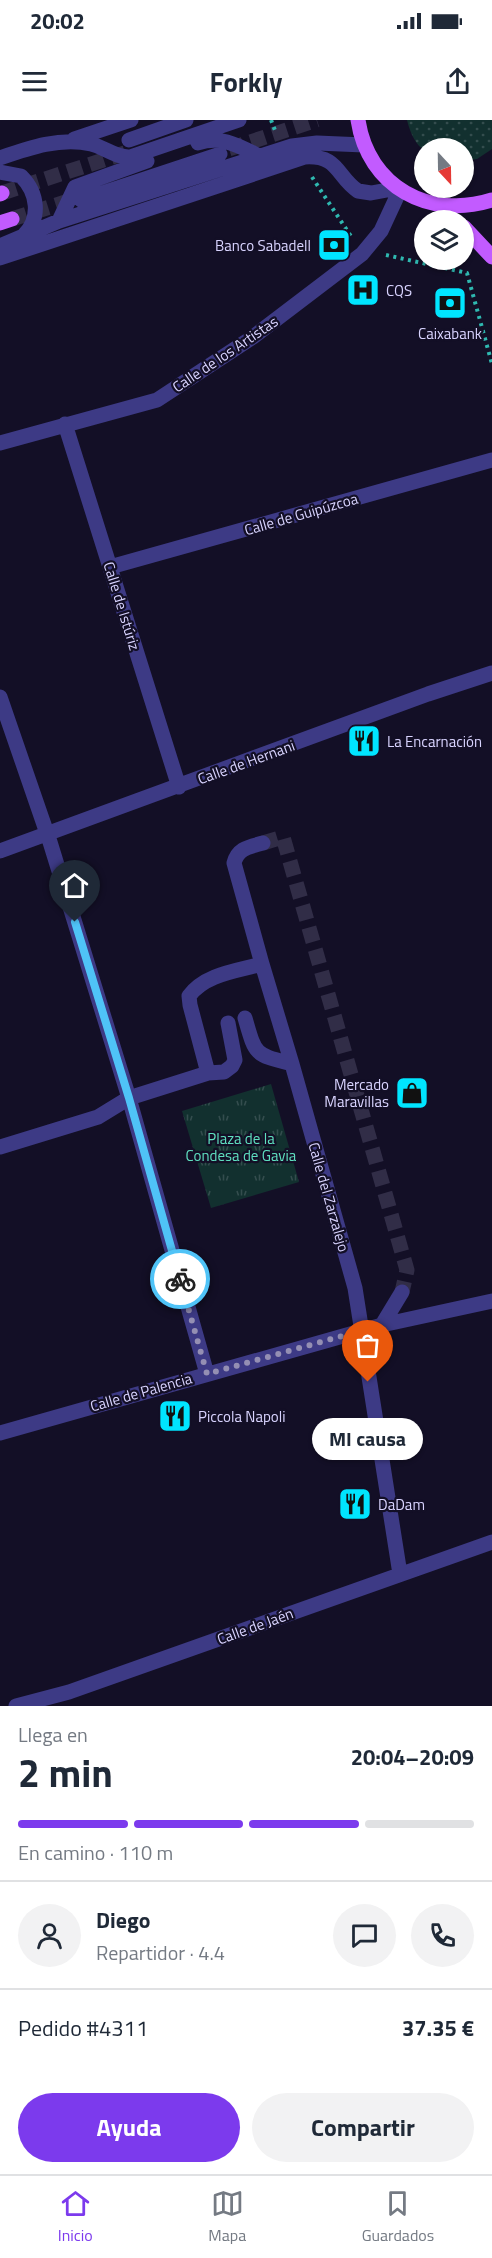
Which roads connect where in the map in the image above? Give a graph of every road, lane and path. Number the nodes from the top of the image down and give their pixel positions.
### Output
1 (130, 120) edge
2 (186, 120) edge
3 (239, 120) edge
4 (358, 120) edge
5 (129, 140) tunnel mouth
6 (66, 141) junction
7 (364, 145) junction
8 (220, 154) tunnel mouth
9 (260, 156) junction
10 (0, 158) edge
11 (0, 170) edge
12 (399, 189) junction
13 (81, 200) tunnel mouth
14 (492, 200) edge
15 (438, 205) junction
16 (444, 210) edge
17 (59, 221) junction
18 (474, 238) edge
19 (7, 244) edge
20 (492, 257) edge
21 (0, 258) edge
22 (474, 297) dead end
23 (492, 364) edge
24 (65, 424) junction
25 (0, 443) edge
26 (492, 460) edge
27 (110, 567) junction
28 (492, 673) edge
29 (1, 701) edge
30 (179, 787) junction
31 (48, 834) junction
32 (263, 843) tunnel mouth
33 (0, 850) edge
34 (262, 964) junction
35 (245, 1018) dead end
36 (228, 1023) dead end
37 (292, 1064) junction
38 (208, 1073) junction
39 (129, 1098) junction
40 (0, 1147) edge
41 (402, 1292) tunnel mouth
42 (492, 1301) edge
43 (382, 1325) junction
44 (360, 1331) junction
45 (207, 1374) junction
46 (0, 1433) edge
47 (492, 1542) edge
48 (400, 1574) junction
49 (16, 1706) edge

1 - 6 street
2 - 5 street
3 - 6 street
4 - 7 main road
6 - 10 street
6 - 11 street
7 - 9 street
7 - 12 main road
8 - 13 street
9 - 17 street
9 - 17 street
11 - 19 street
12 - 15 main road
12 - 21 street
12 - 24 street, Calle de los Artistas
14 - 15 main road
15 - 16 main road
17 - 19 street
18 - 20 main road
22 - 23 path
24 - 25 street, Calle de los Artistas
24 - 27 street, Calle de Istúriz
26 - 27 street, Calle de Guipúzcoa
27 - 30 street, Calle de Istúriz
28 - 30 street, Calle de Hernani
29 - 31 street
30 - 31 street, Calle de Hernani
31 - 33 street, Calle de Hernani
31 - 39 street
32 - 34 street
34 - 37 street
34 - 38 street
35 - 37 street
36 - 38 street
37 - 44 street, Calle del Zarzalejo
38 - 39 street
39 - 40 street
39 - 45 street
41 - 43 street
42 - 43 street, Calle de Palencia
43 - 44 street, Calle de Palencia
44 - 45 street, Calle de Palencia
44 - 48 street, Calle del Zarzalejo
45 - 46 street, Calle de Palencia
47 - 48 street, Calle de Jaén
48 - 49 street, Calle de Jaén

